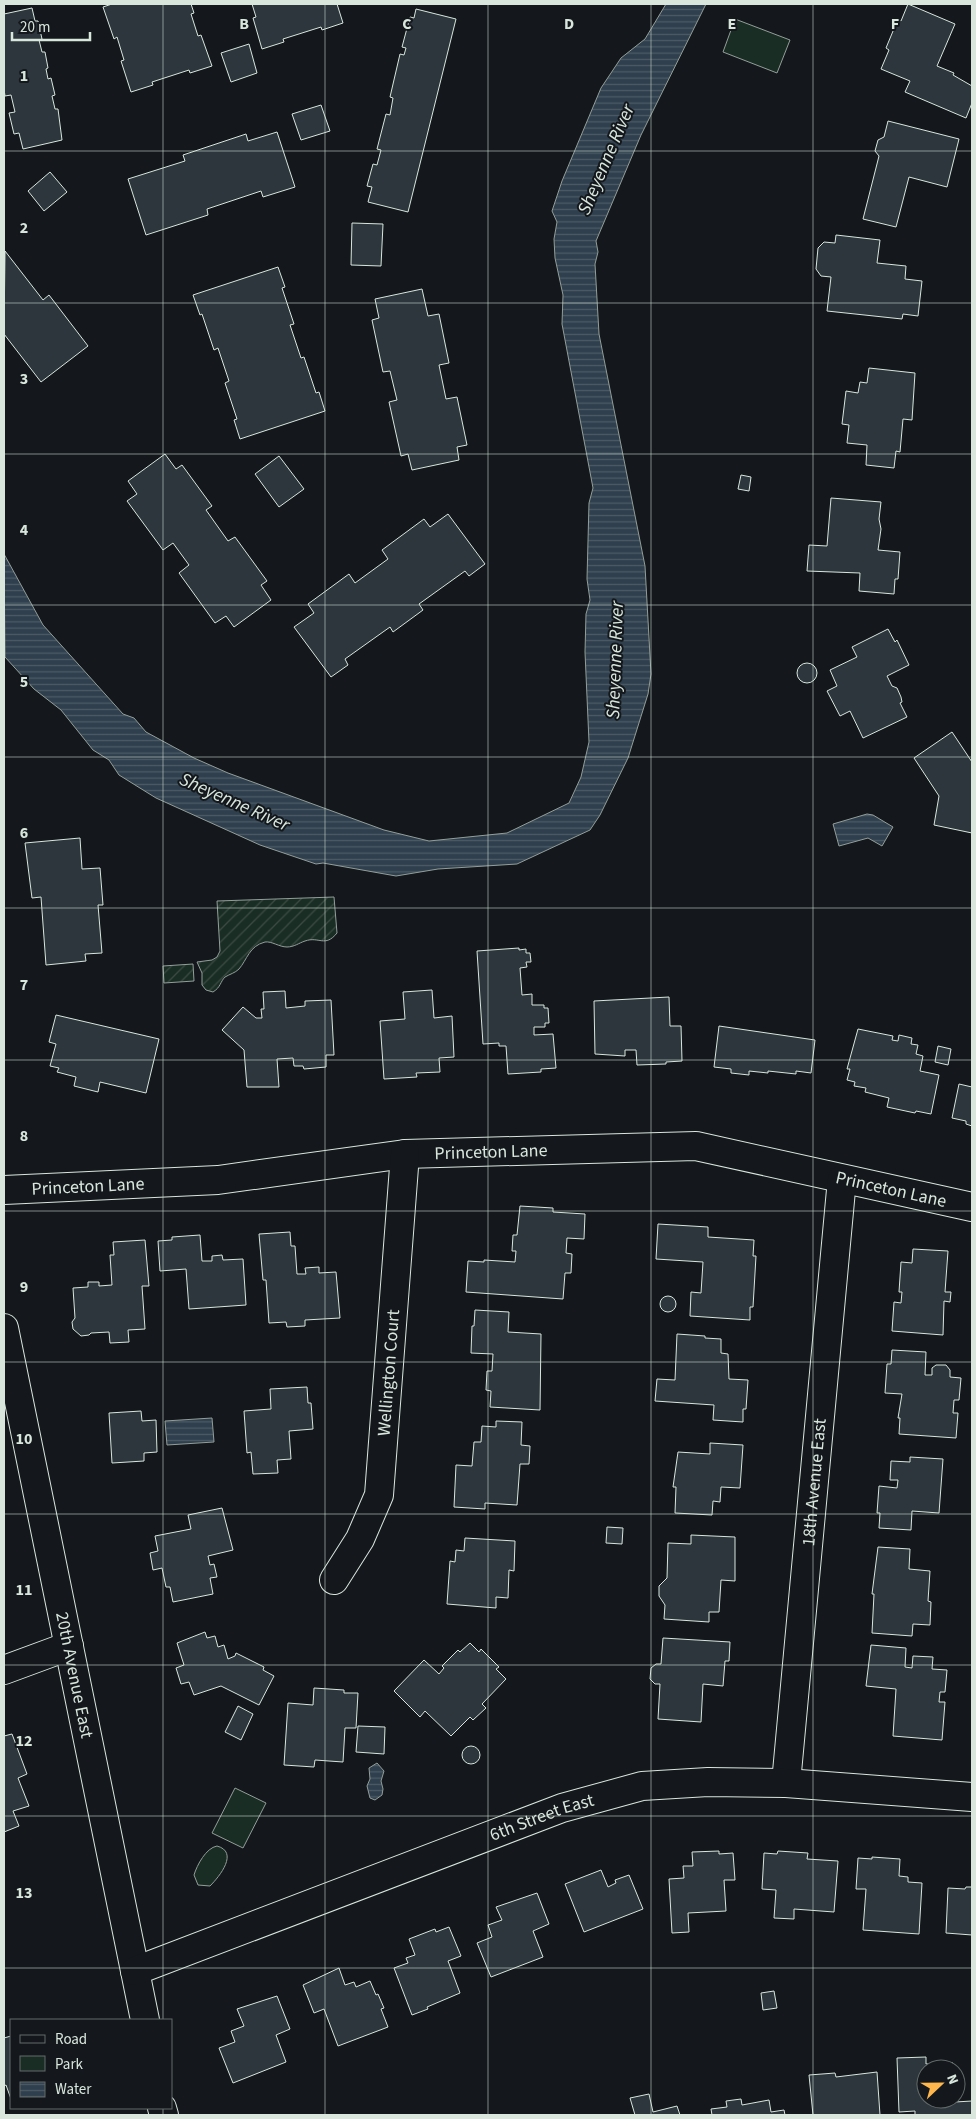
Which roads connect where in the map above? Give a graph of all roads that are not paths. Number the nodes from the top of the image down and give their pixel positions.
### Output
1 (405, 1154) junction
2 (842, 1180) junction
3 (4, 1190) edge
4 (972, 1207) edge
5 (4, 1328) edge
6 (334, 1580) dead end
7 (69, 1646) junction
8 (4, 1670) edge
9 (786, 1783) junction
10 (972, 1797) edge
11 (135, 1971) junction
12 (145, 2019) edge

1 - 2 street, Princeton Lane
1 - 3 street, Princeton Lane
1 - 6 street, Wellington Court
2 - 4 street, Princeton Lane
2 - 9 street, 18th Avenue East
5 - 7 street, 20th Avenue East
7 - 8 street
7 - 11 street, 20th Avenue East
9 - 10 street, 6th Street East
9 - 11 street, 6th Street East
11 - 12 street, 20th Avenue East

